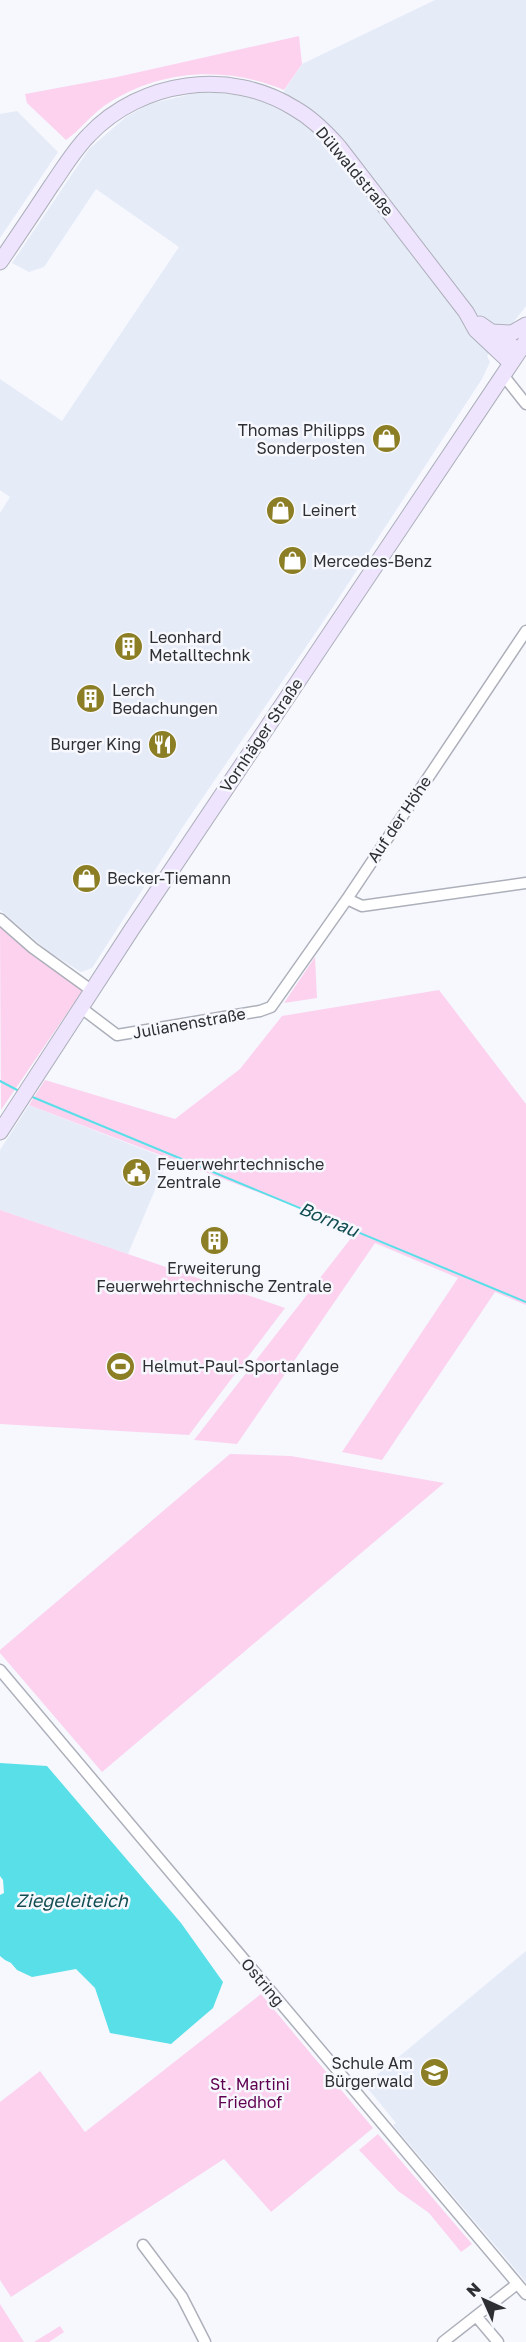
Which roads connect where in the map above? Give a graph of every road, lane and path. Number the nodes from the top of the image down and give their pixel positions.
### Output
1 (0, 262) edge
2 (466, 312) junction
3 (526, 325) edge
4 (491, 332) junction
5 (515, 357) edge
6 (526, 404) edge
7 (526, 631) edge
8 (526, 883) edge
9 (347, 899) junction
10 (0, 919) edge
11 (91, 990) junction
12 (80, 1007) junction
13 (271, 1007) joint
14 (0, 1132) edge
15 (0, 1670) edge
16 (143, 2245) dead end
17 (517, 2284) junction
18 (526, 2294) edge
19 (476, 2316) junction
20 (205, 2342) edge
21 (443, 2342) edge
22 (498, 2342) edge

1 - 2 main road, Dülwaldstraße
2 - 4 main road, Dülwaldstraße
2 - 5 main road, Dülwaldstraße
3 - 4 main road
4 - 5 main road, Dülwaldstraße
5 - 6 street
5 - 11 main road, Vornhäger Straße
7 - 9 street, Auf der Höhe
8 - 9 street
9 - 13 street, Auf der Höhe
10 - 11 street
11 - 12 main road, Vornhäger Straße
12 - 13 street, Julianenstraße
12 - 14 main road, Vornhäger Straße
15 - 17 street, Ostring
16 - 20 street
17 - 18 street, Ostring
17 - 19 street
19 - 21 street
19 - 22 street

